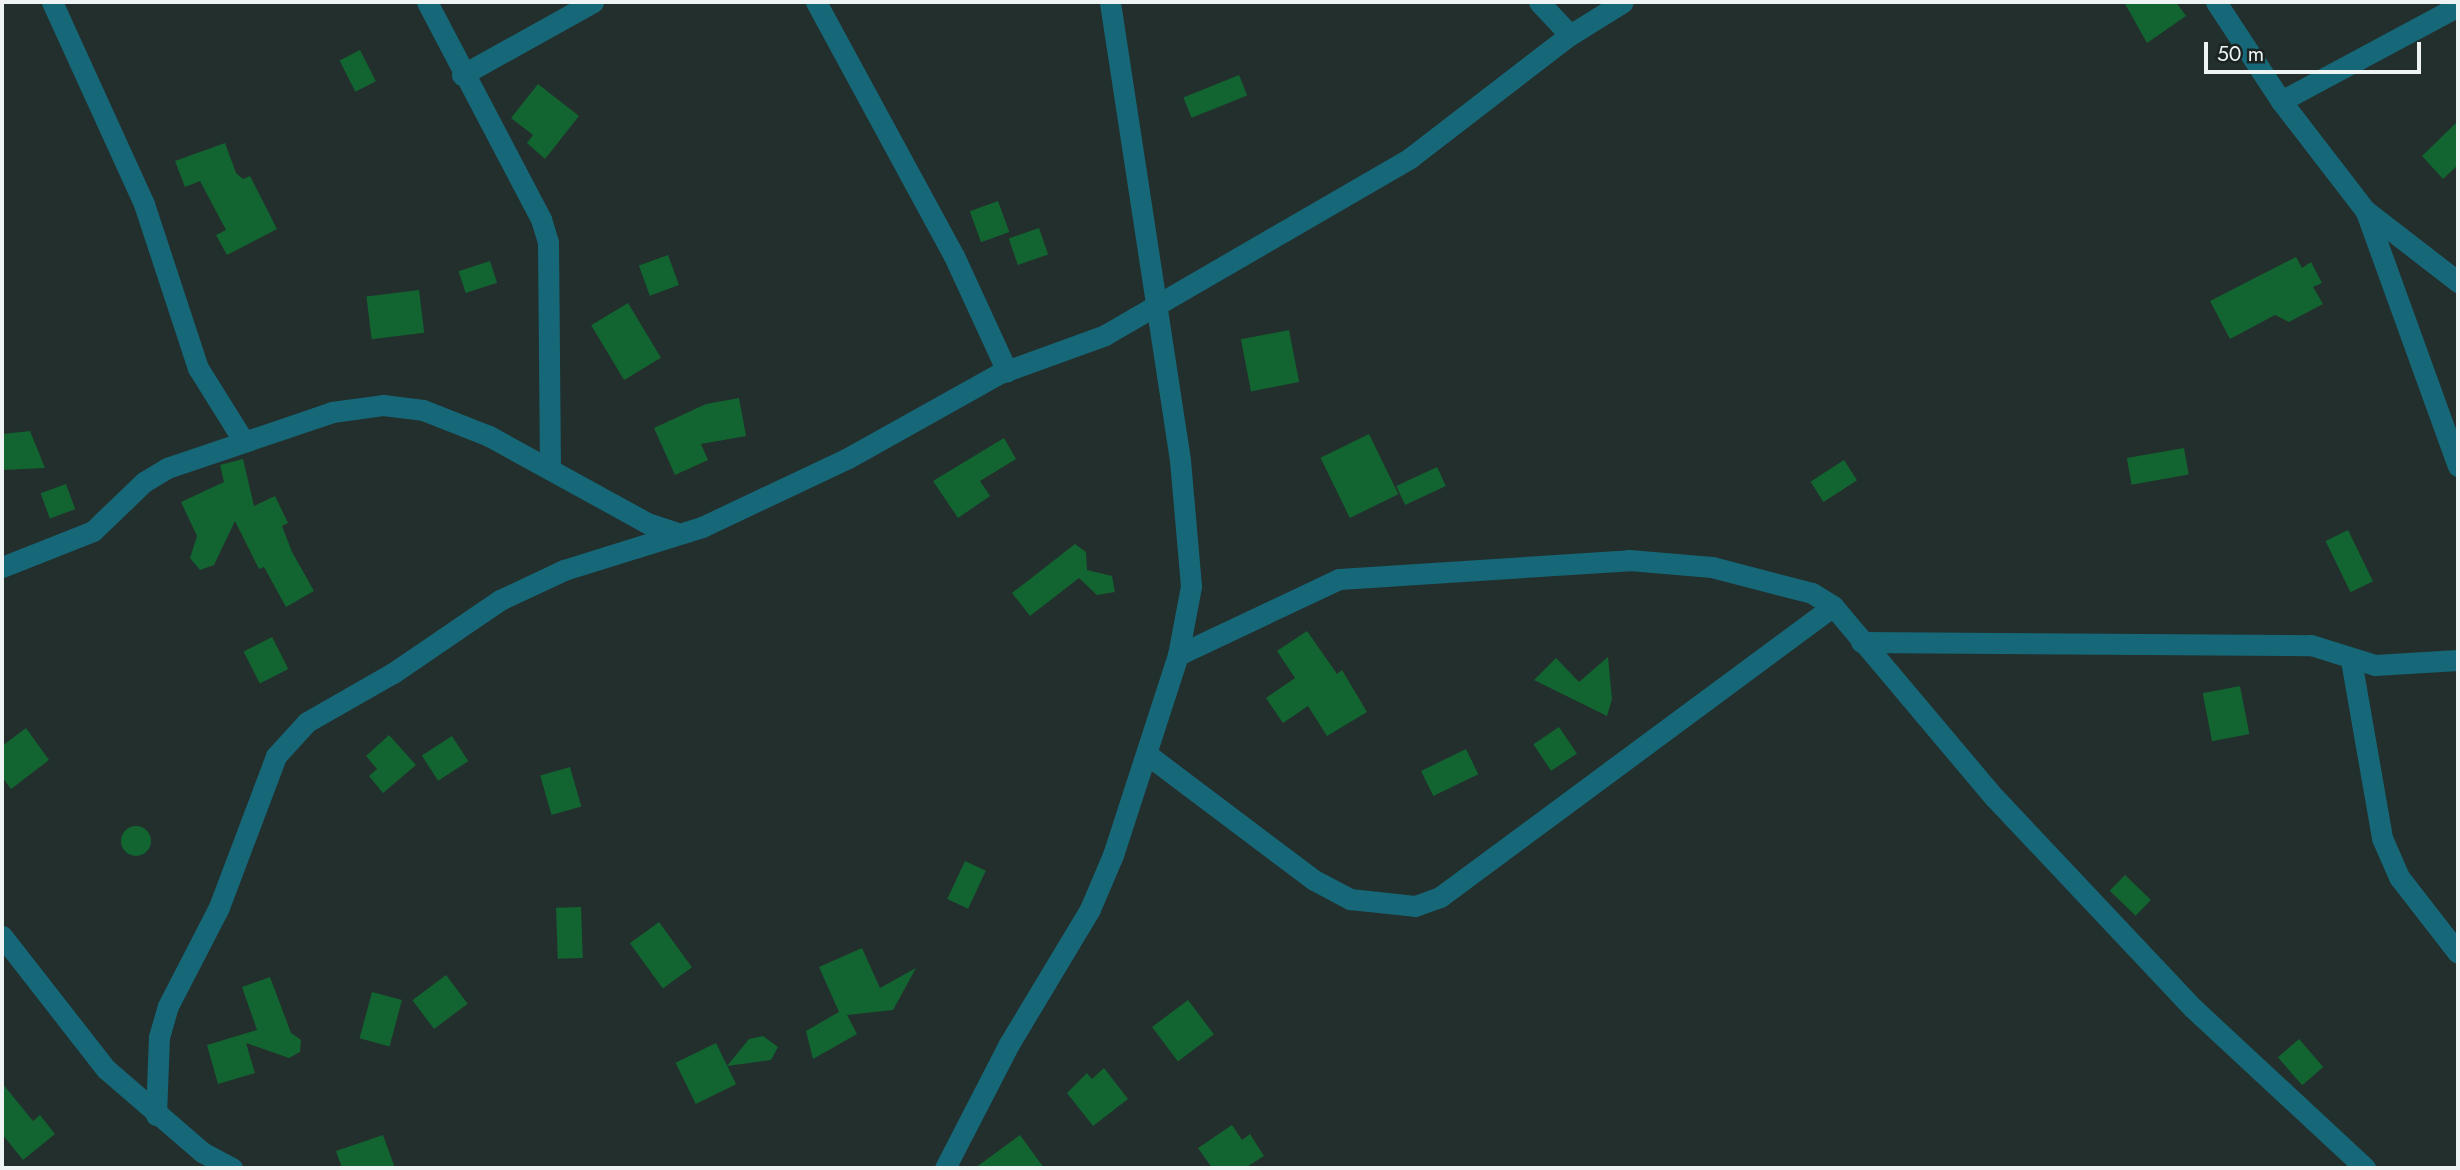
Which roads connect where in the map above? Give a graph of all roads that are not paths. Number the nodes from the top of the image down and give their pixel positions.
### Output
1 (52, 2) edge
2 (427, 2) edge
3 (593, 2) edge
4 (816, 2) edge
5 (1110, 2) edge
6 (1539, 2) edge
7 (1623, 2) edge
8 (2216, 2) edge
9 (2458, 6) edge
10 (1570, 35) junction
11 (461, 75) junction
12 (2281, 101) junction
13 (2365, 210) junction
14 (2458, 282) edge
15 (1158, 304) junction
16 (1007, 371) junction
17 (243, 440) junction
18 (2458, 466) edge
19 (550, 469) junction
20 (675, 532) junction
21 (2, 567) edge
22 (1833, 606) junction
23 (1861, 642) junction
24 (1178, 655) junction
25 (2351, 660) junction
26 (2458, 660) edge
27 (1148, 755) junction
28 (2, 936) edge
29 (2458, 953) edge
30 (156, 1115) junction
31 (232, 1168) edge
32 (945, 1168) edge
33 (2365, 1168) edge

1 - 17 street
2 - 11 street
3 - 11 street
4 - 16 street
5 - 15 street
6 - 10 street
7 - 10 street
8 - 12 street
9 - 12 street
10 - 15 street
11 - 19 street
12 - 13 street
13 - 14 street
13 - 18 street
15 - 16 street
15 - 24 street
16 - 20 street
17 - 19 street
17 - 21 street
19 - 20 street
20 - 30 street
22 - 23 street
22 - 24 street
22 - 27 street
23 - 25 street
23 - 33 street
24 - 27 street
25 - 26 street
25 - 29 street
27 - 32 street
28 - 30 street
30 - 31 street

